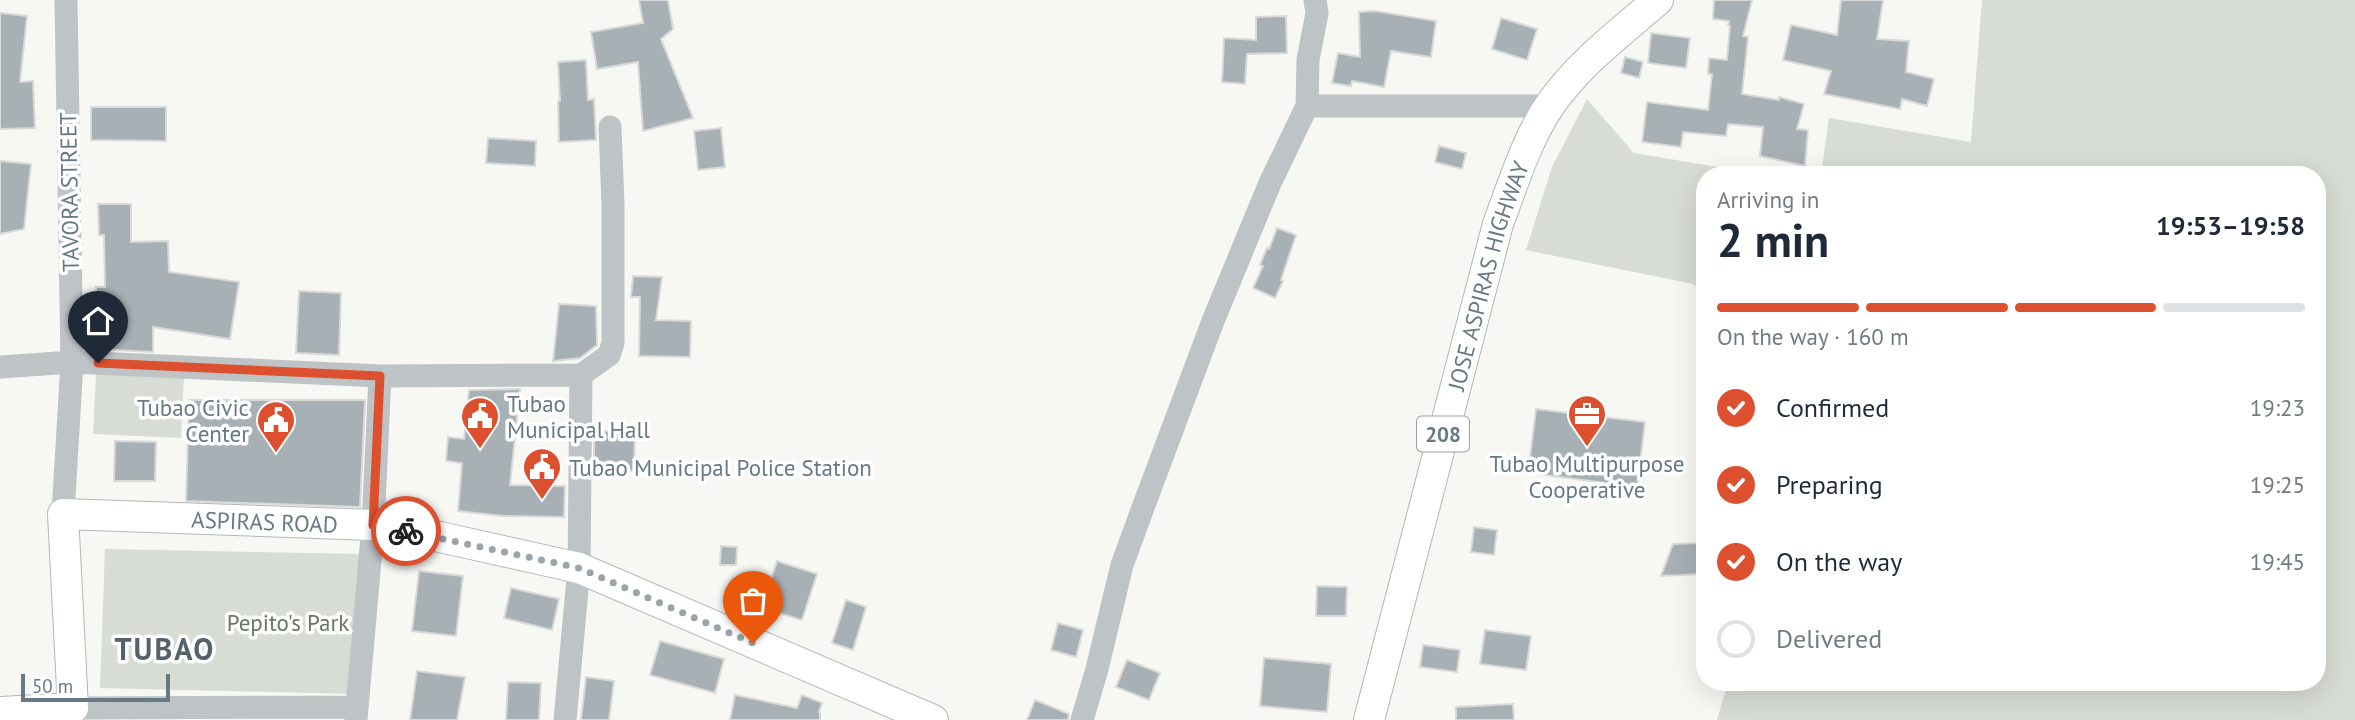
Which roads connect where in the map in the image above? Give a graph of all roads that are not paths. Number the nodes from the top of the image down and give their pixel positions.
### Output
1 (66, 0) edge
2 (1315, 0) edge
3 (1658, 0) edge
4 (1307, 106) junction
5 (1549, 106) junction
6 (610, 127) dead end
7 (72, 362) junction
8 (0, 367) edge
9 (581, 375) junction
10 (380, 376) junction
11 (63, 514) junction
12 (373, 525) junction
13 (579, 568) junction
14 (0, 712) edge
15 (357, 713) edge
16 (73, 714) edge
17 (565, 720) edge
18 (933, 720) edge
19 (1082, 720) edge
20 (1369, 720) edge

1 - 7 street, TAVORA STREET
2 - 4 street
3 - 5 main road, JOSE ASPIRAS HIGHWAY / 208
4 - 5 street
4 - 19 street
5 - 20 main road, JOSE ASPIRAS HIGHWAY / 208
6 - 9 street
7 - 8 street
7 - 10 street
7 - 11 street, TAVORA STREET
9 - 10 street
9 - 13 street
10 - 12 street
11 - 12 main road, ASPIRAS ROAD
11 - 16 main road, TAVORA STREET
12 - 13 main road, ASPIRAS ROAD
12 - 15 street
13 - 17 street
13 - 18 main road, ASPIRAS ROAD
14 - 16 main road
15 - 16 street

